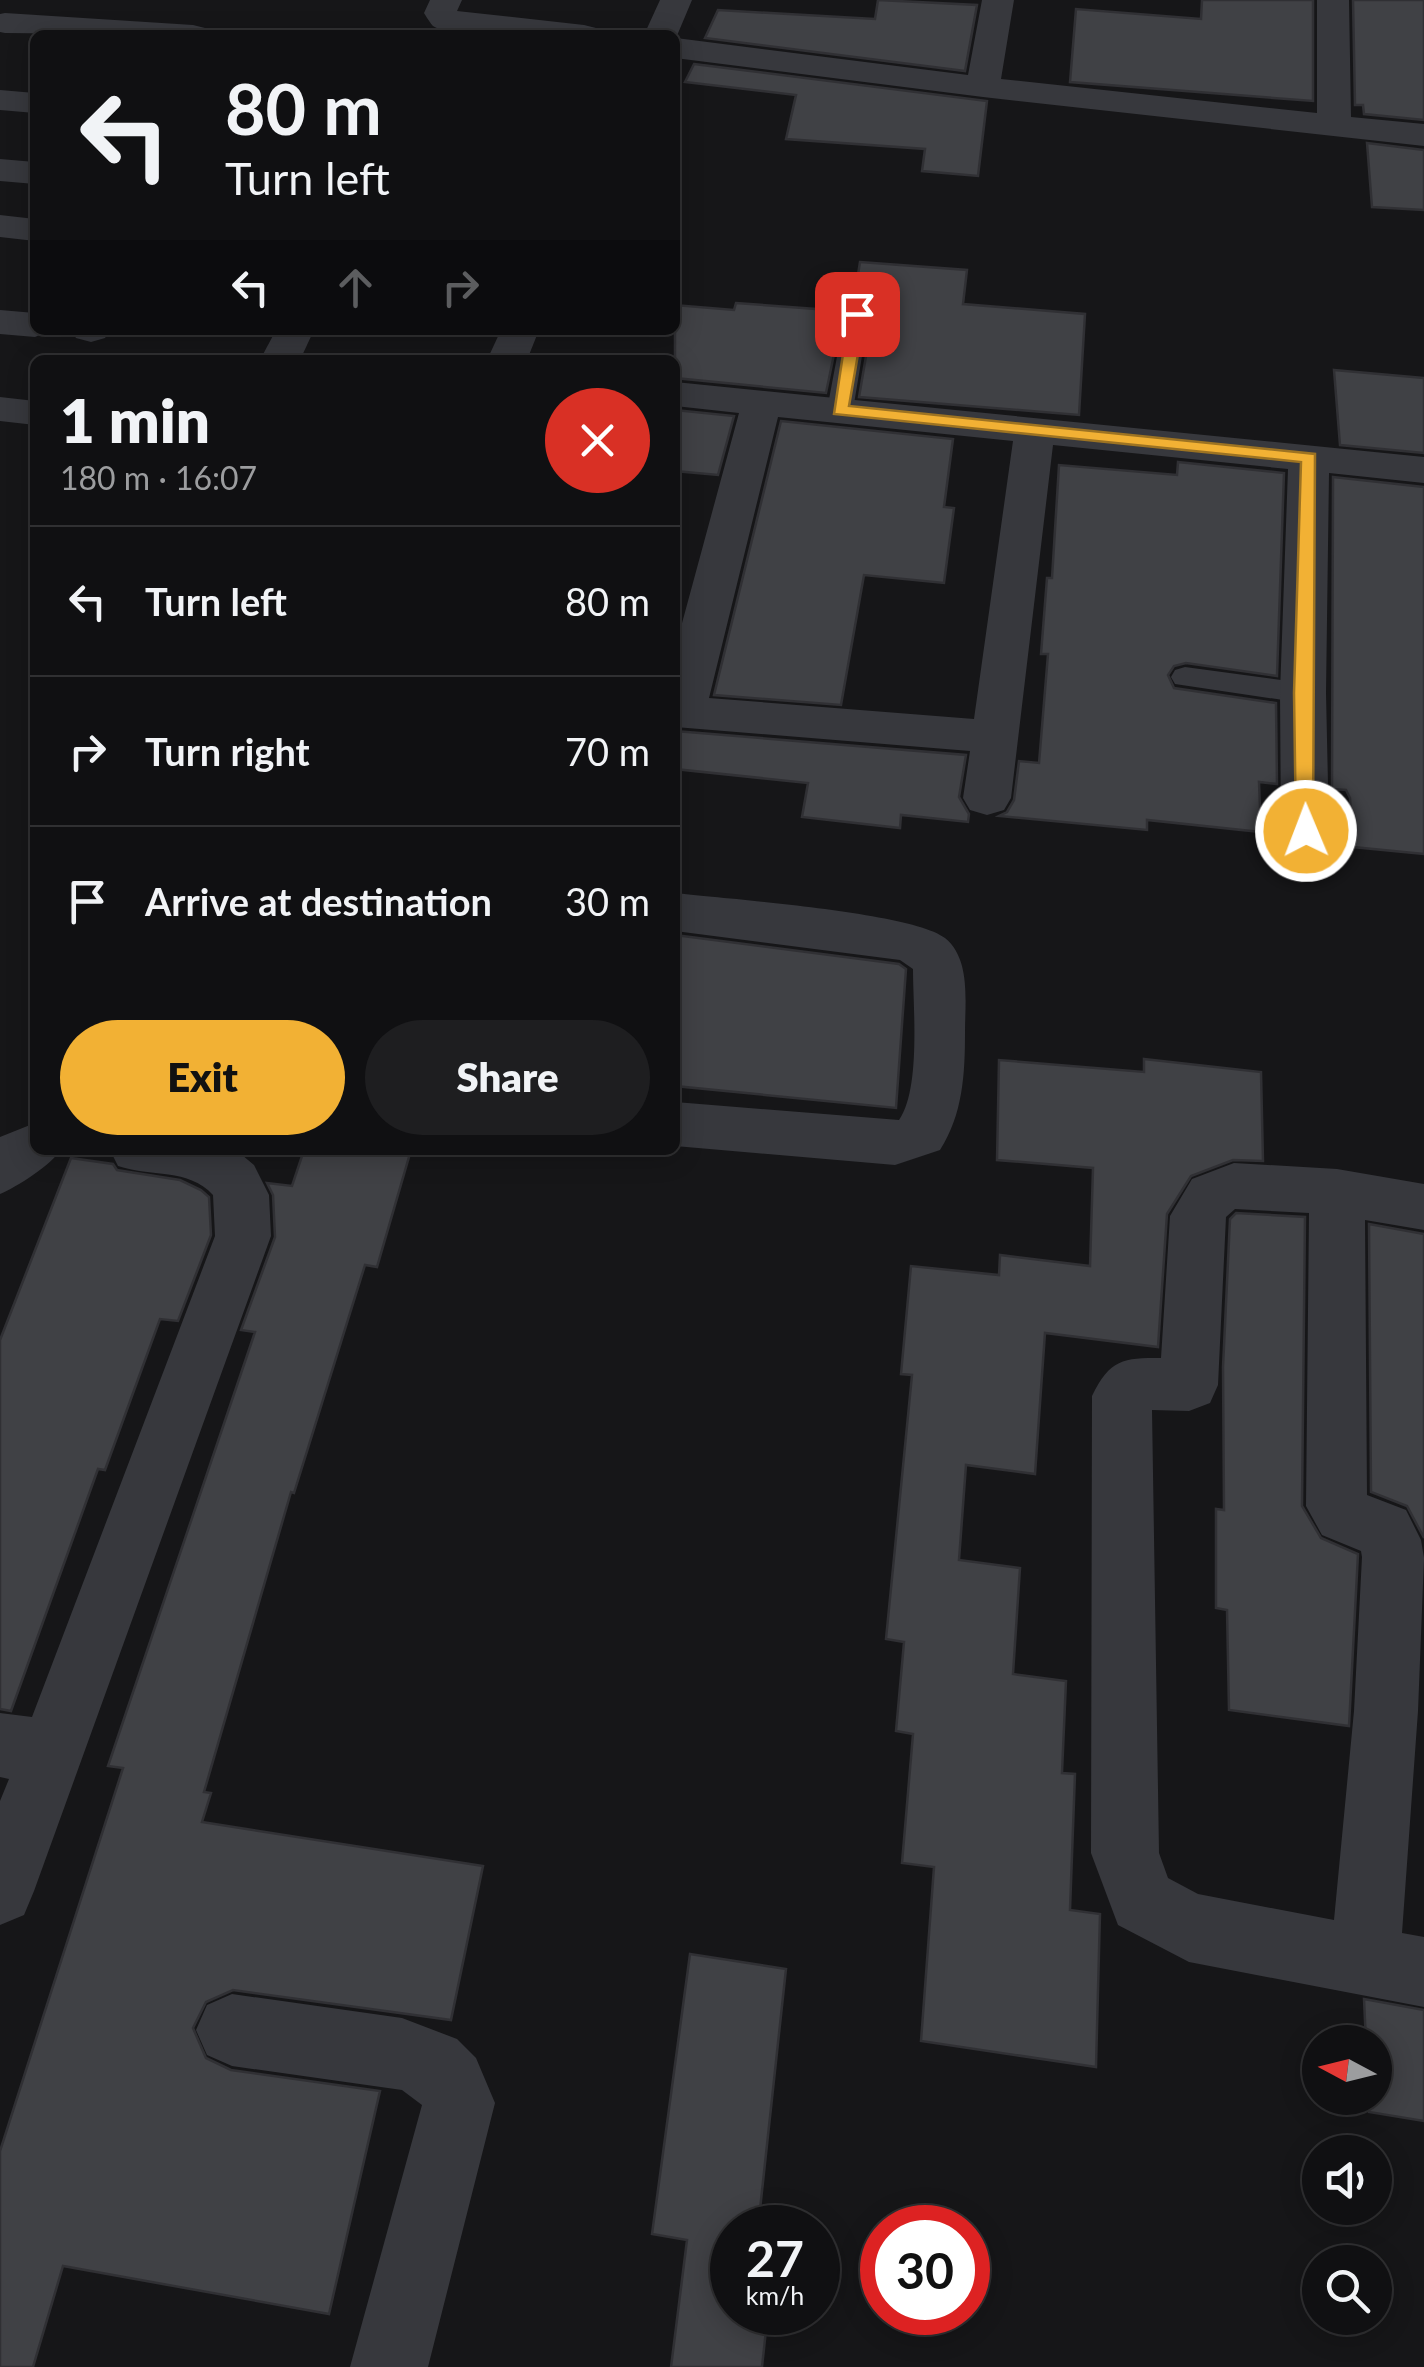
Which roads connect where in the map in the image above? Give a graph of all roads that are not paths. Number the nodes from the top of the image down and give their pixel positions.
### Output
1 (446, 0) edge
2 (676, 0) edge
3 (998, 0) edge
4 (1333, 0) edge
5 (9, 18) edge
6 (140, 30) edge
7 (528, 30) edge
8 (663, 30) edge
9 (680, 49) edge
10 (983, 87) junction
11 (0, 100) edge
12 (30, 103) edge
13 (1334, 126) junction
14 (1424, 135) edge
15 (0, 170) edge
16 (30, 173) edge
17 (0, 226) edge
18 (30, 229) edge
19 (857, 314) dead end
20 (0, 322) edge
21 (30, 325) edge
22 (680, 394) edge
23 (762, 402) junction
24 (0, 410) edge
25 (840, 410) junction
26 (30, 413) edge
27 (1034, 428) junction
28 (1309, 458) junction
29 (1424, 470) edge
30 (1186, 677) dead end
31 (1303, 693) junction
32 (680, 707) edge
33 (680, 711) edge
34 (996, 736) junction
35 (987, 798) dead end
36 (1306, 831) dead end
37 (680, 913) edge
38 (680, 1124) edge
39 (30, 1148) edge
40 (180, 1155) edge
41 (0, 1171) edge
42 (1337, 1192) junction
43 (1424, 1208) edge
44 (25, 1748) edge
45 (0, 1891) edge
46 (1395, 1966) edge
47 (232, 2030) dead end
48 (389, 2367) edge

1 - 7 street
2 - 8 street
3 - 10 street
4 - 13 street
5 - 6 street
9 - 10 street
10 - 13 street
11 - 12 street
13 - 14 street
15 - 16 street
17 - 18 street
19 - 25 lane
20 - 21 street
22 - 23 street
23 - 25 street
23 - 32 street
24 - 26 street
25 - 27 street
27 - 28 street
27 - 34 street
28 - 29 street
28 - 31 street
30 - 31 lane
31 - 36 street
33 - 34 street
34 - 35 street
37 - 38 street
39 - 41 street
40 - 44 street
42 - 43 street
42 - 46 street
42 - 46 street
44 - 45 street
47 - 48 street

